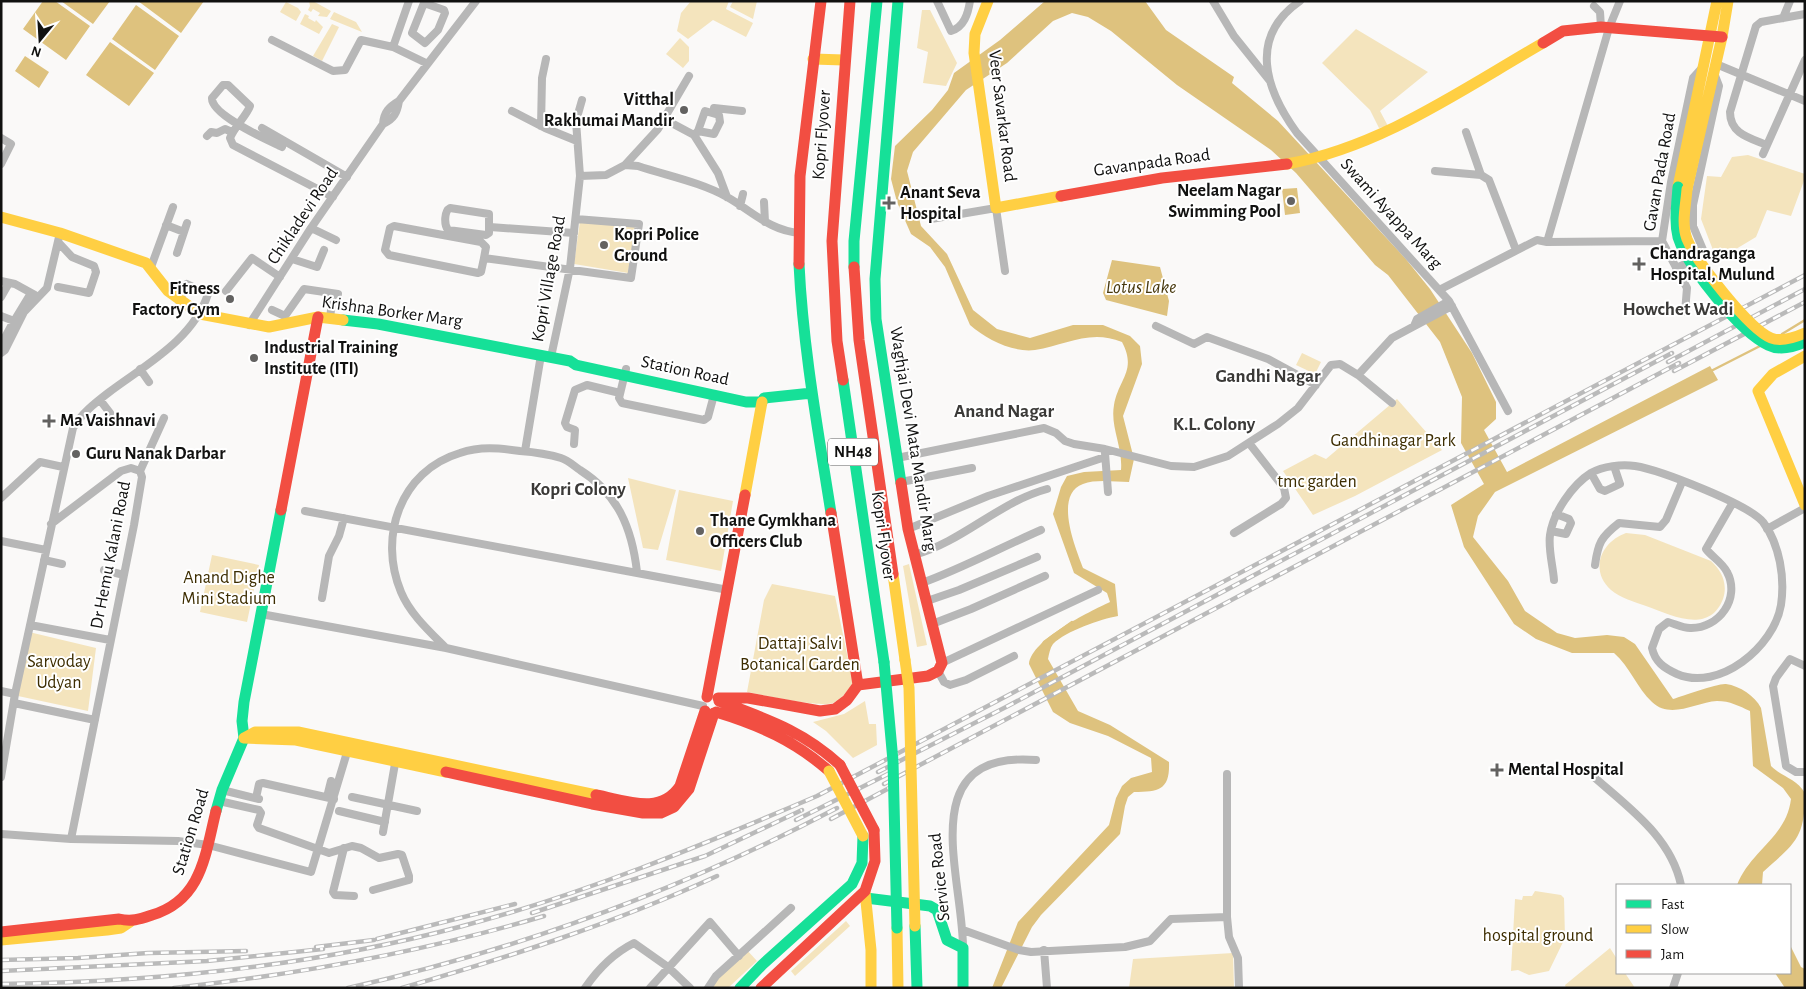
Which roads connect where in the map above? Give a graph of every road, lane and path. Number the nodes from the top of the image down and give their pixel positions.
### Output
1 (409, 1) edge
2 (476, 1) edge
3 (821, 1) edge
4 (850, 1) edge
5 (877, 1) edge
6 (898, 1) edge
7 (937, 1) edge
8 (970, 1) edge
9 (988, 1) edge
10 (1213, 1) edge
11 (1300, 1) edge
12 (1717, 1) edge
13 (1728, 1) edge
14 (1790, 1) edge
15 (1618, 2) edge
16 (1594, 6) dead end
17 (406, 11) junction
18 (1805, 14) edge
19 (418, 16) junction
20 (1783, 18) junction
21 (1605, 27) junction
22 (1710, 36) junction
23 (1722, 37) junction
24 (272, 40) dead end
25 (393, 47) junction
26 (546, 58) dead end
27 (813, 60) junction
28 (844, 60) junction
29 (1805, 60) edge
30 (426, 63) junction
31 (1711, 67) junction
32 (1742, 74) junction
33 (689, 76) dead end
34 (1270, 81) junction
35 (1790, 94) junction
36 (582, 100) dead end
37 (1805, 101) edge
38 (512, 110) dead end
39 (742, 111) dead end
40 (664, 119) junction
41 (236, 124) junction
42 (541, 126) junction
43 (262, 128) dead end
44 (232, 132) junction
45 (1466, 132) dead end
46 (694, 133) junction
47 (206, 136) dead end
48 (1, 138) edge
49 (577, 141) junction
50 (1767, 145) junction
51 (282, 147) dead end
52 (235, 152) dead end
53 (1763, 154) dead end
54 (1318, 159) junction
55 (1, 164) edge
56 (626, 165) junction
57 (1435, 171) dead end
58 (362, 172) dead end
59 (350, 174) junction
60 (1481, 175) junction
61 (580, 176) junction
62 (1682, 188) junction
63 (742, 194) dead end
64 (727, 197) junction
65 (331, 199) junction
66 (764, 202) dead end
67 (740, 206) junction
68 (173, 207) dead end
69 (996, 208) junction
70 (1, 218) edge
71 (931, 218) dead end
72 (576, 219) junction
73 (765, 222) junction
74 (187, 223) dead end
75 (166, 225) junction
76 (490, 227) junction
77 (311, 228) junction
78 (184, 232) junction
79 (574, 233) junction
80 (800, 233) junction
81 (59, 238) junction
82 (336, 240) dead end
83 (1662, 241) junction
84 (1547, 242) junction
85 (324, 250) dead end
86 (1516, 250) junction
87 (177, 253) dead end
88 (484, 258) junction
89 (292, 259) junction
90 (151, 267) junction
91 (570, 268) junction
92 (1676, 268) junction
93 (1005, 271) dead end
94 (280, 277) junction
95 (5, 282) edge
96 (58, 287) dead end
97 (1439, 290) junction
98 (226, 291) dead end
99 (31, 292) junction
100 (1, 297) edge
101 (39, 297) junction
102 (179, 301) junction
103 (1447, 306) junction
104 (272, 310) dead end
105 (1685, 312) dead end
106 (200, 314) junction
107 (1, 316) edge
108 (318, 317) junction
109 (330, 318) junction
110 (284, 320) junction
111 (1, 321) edge
112 (249, 325) junction
113 (1156, 326) dead end
114 (13, 328) junction
115 (1805, 333) edge
116 (1805, 342) edge
117 (1, 345) edge
118 (1, 353) edge
119 (546, 356) junction
120 (1803, 358) edge
121 (140, 369) junction
122 (626, 372) junction
123 (1358, 375) junction
124 (150, 382) dead end
125 (1316, 385) junction
126 (699, 388) junction
127 (620, 393) junction
128 (812, 393) junction
129 (714, 395) junction
130 (100, 400) junction
131 (757, 401) junction
132 (1392, 403) dead end
133 (1508, 411) dead end
134 (110, 413) dead end
135 (164, 418) dead end
136 (1249, 443) junction
137 (574, 444) dead end
138 (525, 451) junction
139 (1105, 453) junction
140 (897, 458) junction
141 (1614, 466) junction
142 (63, 467) junction
143 (972, 468) dead end
144 (140, 471) junction
145 (1592, 473) junction
146 (901, 482) junction
147 (1682, 482) junction
148 (1047, 489) dead end
149 (1108, 492) dead end
150 (1, 498) edge
151 (1732, 504) junction
152 (1805, 506) edge
153 (305, 511) dead end
154 (1556, 514) junction
155 (344, 518) junction
156 (51, 524) junction
157 (392, 526) junction
158 (1767, 529) junction
159 (908, 530) junction
160 (1041, 530) dead end
161 (1551, 531) junction
162 (1234, 533) dead end
163 (1, 541) edge
164 (46, 550) junction
165 (914, 555) junction
166 (1037, 557) dead end
167 (44, 560) junction
168 (62, 564) dead end
169 (1595, 565) dead end
170 (104, 570) dead end
171 (637, 572) junction
172 (124, 575) junction
173 (1045, 576) dead end
174 (1554, 580) dead end
175 (922, 583) junction
176 (728, 590) junction
177 (1098, 590) dead end
178 (322, 598) dead end
179 (927, 601) junction
180 (261, 614) junction
181 (932, 624) junction
182 (30, 625) junction
183 (110, 640) junction
184 (446, 648) junction
185 (1014, 656) dead end
186 (1805, 666) edge
187 (940, 667) junction
188 (858, 685) junction
189 (1, 691) edge
190 (16, 694) junction
191 (14, 703) junction
192 (712, 706) junction
193 (95, 720) junction
194 (5, 733) edge
195 (244, 738) junction
196 (349, 748) junction
197 (396, 758) junction
198 (1036, 760) dead end
199 (1805, 772) edge
200 (1227, 774) dead end
201 (1, 777) edge
202 (1594, 777) dead end
203 (331, 781) dead end
204 (220, 795) junction
205 (352, 797) dead end
206 (330, 798) junction
207 (388, 805) junction
208 (339, 811) dead end
209 (416, 811) dead end
210 (385, 822) junction
211 (383, 832) dead end
212 (1, 834) edge
213 (71, 839) junction
214 (208, 844) junction
215 (344, 848) junction
216 (319, 850) junction
217 (852, 884) junction
218 (1681, 884) edge
219 (373, 890) dead end
220 (866, 894) junction
221 (354, 896) dead end
222 (791, 908) dead end
223 (1227, 917) junction
224 (963, 930) junction
225 (1, 932) edge
226 (24, 934) junction
227 (1, 940) edge
228 (963, 948) junction
229 (1044, 950) junction
230 (739, 956) junction
231 (762, 965) junction
232 (668, 967) junction
233 (1678, 974) edge
234 (773, 976) junction
235 (653, 987) edge
236 (585, 988) edge
237 (690, 988) edge
238 (708, 988) edge
239 (740, 988) edge
240 (748, 988) edge
241 (761, 988) edge
242 (871, 988) edge
243 (898, 988) edge
244 (917, 988) edge
245 (963, 988) edge
246 (1046, 988) edge
247 (1239, 988) edge
248 (1673, 988) edge

1 - 17 street
2 - 30 street, Chikladevi Road
3 - 27 main road
4 - 28 main road, NH48
5 - 244 main road, Kopri Flyover / NH48, bridge
6 - 140 main road, Waghjai Devi Mata Mandir Marg
7 - 8 street
9 - 69 main road, Veer Savarkar Road
10 - 34 street
11 - 34 street
12 - 22 main road
13 - 23 main road
14 - 20 street
15 - 21 street
16 - 21 street
17 - 19 street
17 - 25 street
18 - 20 street
19 - 19 street
20 - 32 street
21 - 22 main road, Gavanpada Road
21 - 54 main road, Gavanpada Road
21 - 84 street
22 - 23 main road, Gavanpada Road
22 - 31 main road
23 - 31 main road
24 - 25 street
25 - 30 street
26 - 42 street
27 - 28 main road
27 - 80 main road
28 - 243 main road, Kopri Flyover / NH48, bridge
29 - 35 street
30 - 59 street, Chikladevi Road
31 - 32 street
31 - 62 main road
31 - 83 street, Gavan Pada Road
31 - 92 street
32 - 35 street
32 - 50 street
33 - 40 street
34 - 54 street, Swami Ayappa Marg
35 - 37 street
35 - 50 street
36 - 49 street, Kopri Village Road
38 - 42 street
39 - 46 street
40 - 46 street
40 - 56 street
41 - 41 street
41 - 44 street
41 - 51 street
42 - 49 street
43 - 59 street
44 - 47 street
44 - 65 street
45 - 60 street
46 - 64 street
48 - 55 street
49 - 61 street, Kopri Village Road
50 - 53 street
52 - 65 street
54 - 69 main road, Gavanpada Road
54 - 97 street, Swami Ayappa Marg
56 - 61 street
56 - 64 street
57 - 60 street
58 - 59 street
59 - 65 street, Chikladevi Road
60 - 86 street
61 - 72 street, Kopri Village Road
62 - 115 main road, bridge
62 - 116 main road, bridge
63 - 67 street
64 - 67 street
65 - 77 street, Chikladevi Road
66 - 73 street
67 - 73 street
68 - 75 street
69 - 71 street
69 - 93 street
70 - 81 main road
72 - 79 street, Kopri Village Road
72 - 91 street
73 - 80 street
74 - 78 street
75 - 78 street
75 - 90 street
76 - 76 street
76 - 79 street
77 - 82 street
77 - 89 street, Chikladevi Road
78 - 87 street
79 - 91 street, Kopri Village Road
80 - 128 main road
81 - 90 main road
81 - 96 street
81 - 101 street
83 - 84 street
83 - 92 street, Gavan Pada Road
84 - 86 street
85 - 89 street
86 - 97 street
88 - 88 street
88 - 91 street
89 - 94 street, Chikladevi Road
90 - 102 main road, Krishna Borker Marg
91 - 119 street, Kopri Village Road
92 - 105 street, Gavan Pada Road
94 - 98 street
94 - 112 street, Chikladevi Road
95 - 99 street
95 - 100 street
97 - 103 street, Swami Ayappa Marg
99 - 101 street
99 - 107 street
101 - 114 street
102 - 106 main road, Krishna Borker Marg
102 - 106 street
103 - 123 street
103 - 133 street, Swami Ayappa Marg
104 - 110 street
106 - 112 main road, Krishna Borker Marg
106 - 121 street
108 - 109 main road, Krishna Borker Marg
108 - 110 main road, Krishna Borker Marg
108 - 180 main road
109 - 110 street
109 - 119 main road, Krishna Borker Marg
110 - 112 main road, Krishna Borker Marg
111 - 114 street
113 - 125 street
114 - 117 street
114 - 118 street
116 - 120 main road
119 - 122 main road, Station Road
119 - 138 street, Kopri Village Road
120 - 152 main road
121 - 124 street
121 - 130 street
122 - 126 main road, Station Road
122 - 127 street
123 - 125 street
123 - 132 street
125 - 136 street
126 - 129 main road, Station Road
126 - 131 main road
127 - 129 street
127 - 137 street
128 - 131 main road, Station Road
128 - 188 main road
129 - 131 main road, Station Road
130 - 134 street
130 - 142 street
131 - 176 main road
135 - 144 street
136 - 139 street
136 - 162 street
138 - 157 street
138 - 171 street
139 - 140 street
139 - 149 street
139 - 159 street
140 - 146 main road, Waghjai Devi Mata Mandir Marg
141 - 145 street
141 - 145 street
141 - 147 street
142 - 150 street
142 - 156 street
143 - 146 street
144 - 156 street, Dr Hemu Kalani Road
144 - 172 street, Dr Hemu Kalani Road
145 - 154 street
146 - 159 main road, Waghjai Devi Mata Mandir Marg
147 - 151 street
147 - 169 street
148 - 165 street
151 - 158 street
151 - 158 street
152 - 158 street
153 - 155 street
154 - 161 street
154 - 161 street
155 - 157 street
155 - 178 street
156 - 164 street
157 - 171 street
157 - 184 street
159 - 165 main road, Waghjai Devi Mata Mandir Marg
160 - 175 street
161 - 174 street
163 - 164 street
164 - 167 street
165 - 175 main road, Waghjai Devi Mata Mandir Marg
166 - 179 street
167 - 168 street
167 - 182 street
170 - 172 street
171 - 176 street
172 - 183 street, Dr Hemu Kalani Road
173 - 181 street
175 - 179 main road, Waghjai Devi Mata Mandir Marg
176 - 192 main road
177 - 187 street
179 - 181 main road, Waghjai Devi Mata Mandir Marg
180 - 184 street
180 - 195 main road
181 - 187 main road, Waghjai Devi Mata Mandir Marg
182 - 183 street
182 - 190 street
183 - 193 street, Dr Hemu Kalani Road
184 - 192 street
185 - 187 street
186 - 199 street
187 - 188 main road
188 - 192 main road
189 - 190 street
190 - 191 street
191 - 193 street
191 - 194 street
192 - 197 main road
192 - 217 main road, bridge
192 - 220 main road, bridge
193 - 213 street, Dr Hemu Kalani Road
194 - 201 street
195 - 196 main road
195 - 204 main road, Station Road
196 - 197 main road
196 - 206 street
197 - 207 street
198 - 224 street, Service Road
200 - 223 street
202 - 218 street
203 - 206 street
204 - 206 street
204 - 214 main road, Station Road
204 - 216 street
205 - 207 street
206 - 216 street
207 - 209 street
207 - 210 street
208 - 210 street
210 - 211 street
212 - 213 street
213 - 214 street
214 - 216 street
214 - 226 main road, Station Road
215 - 216 street
215 - 219 street
215 - 221 street
217 - 220 main road
217 - 231 main road
220 - 228 main road
220 - 234 main road
220 - 242 main road
222 - 230 street
223 - 229 street
223 - 247 street
224 - 228 street, Service Road
224 - 229 street
225 - 226 main road, Station Road
226 - 227 main road
228 - 245 main road, Service Road
229 - 246 street
230 - 232 street
230 - 238 street
231 - 239 main road
231 - 240 main road
232 - 235 street
232 - 236 street
232 - 237 street
233 - 248 street
234 - 240 main road
234 - 241 main road

